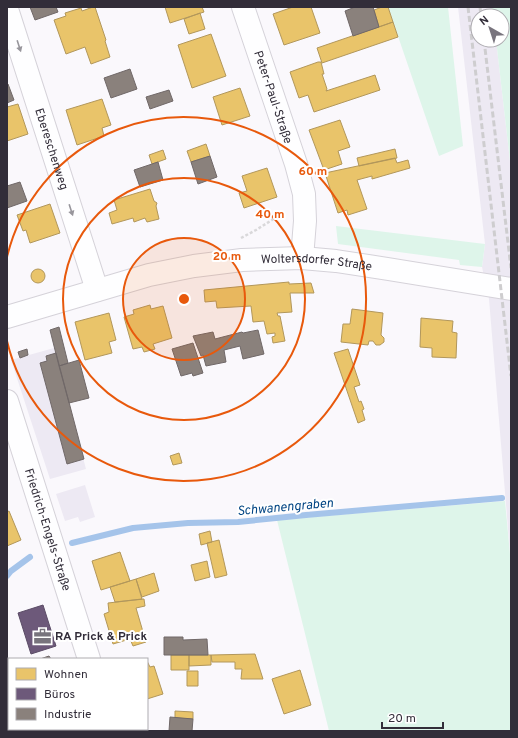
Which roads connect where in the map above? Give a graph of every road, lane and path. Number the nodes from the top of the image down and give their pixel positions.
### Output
1 (243, 7) edge
2 (7, 9) edge
3 (286, 209) dead end
4 (239, 238) dead end
5 (302, 258) junction
6 (511, 289) edge
7 (97, 290) junction
8 (7, 317) edge
9 (7, 401) edge
10 (89, 658) edge

1 - 5 street, Peter-Paul-Straße
2 -> 7 street, Ebereschenweg
3 - 4 path
5 - 6 street, Woltersdorfer Straße
5 - 7 street, Woltersdorfer Straße
7 - 8 street, Woltersdorfer Straße
9 - 10 street, Friedrich-Engels-Straße

